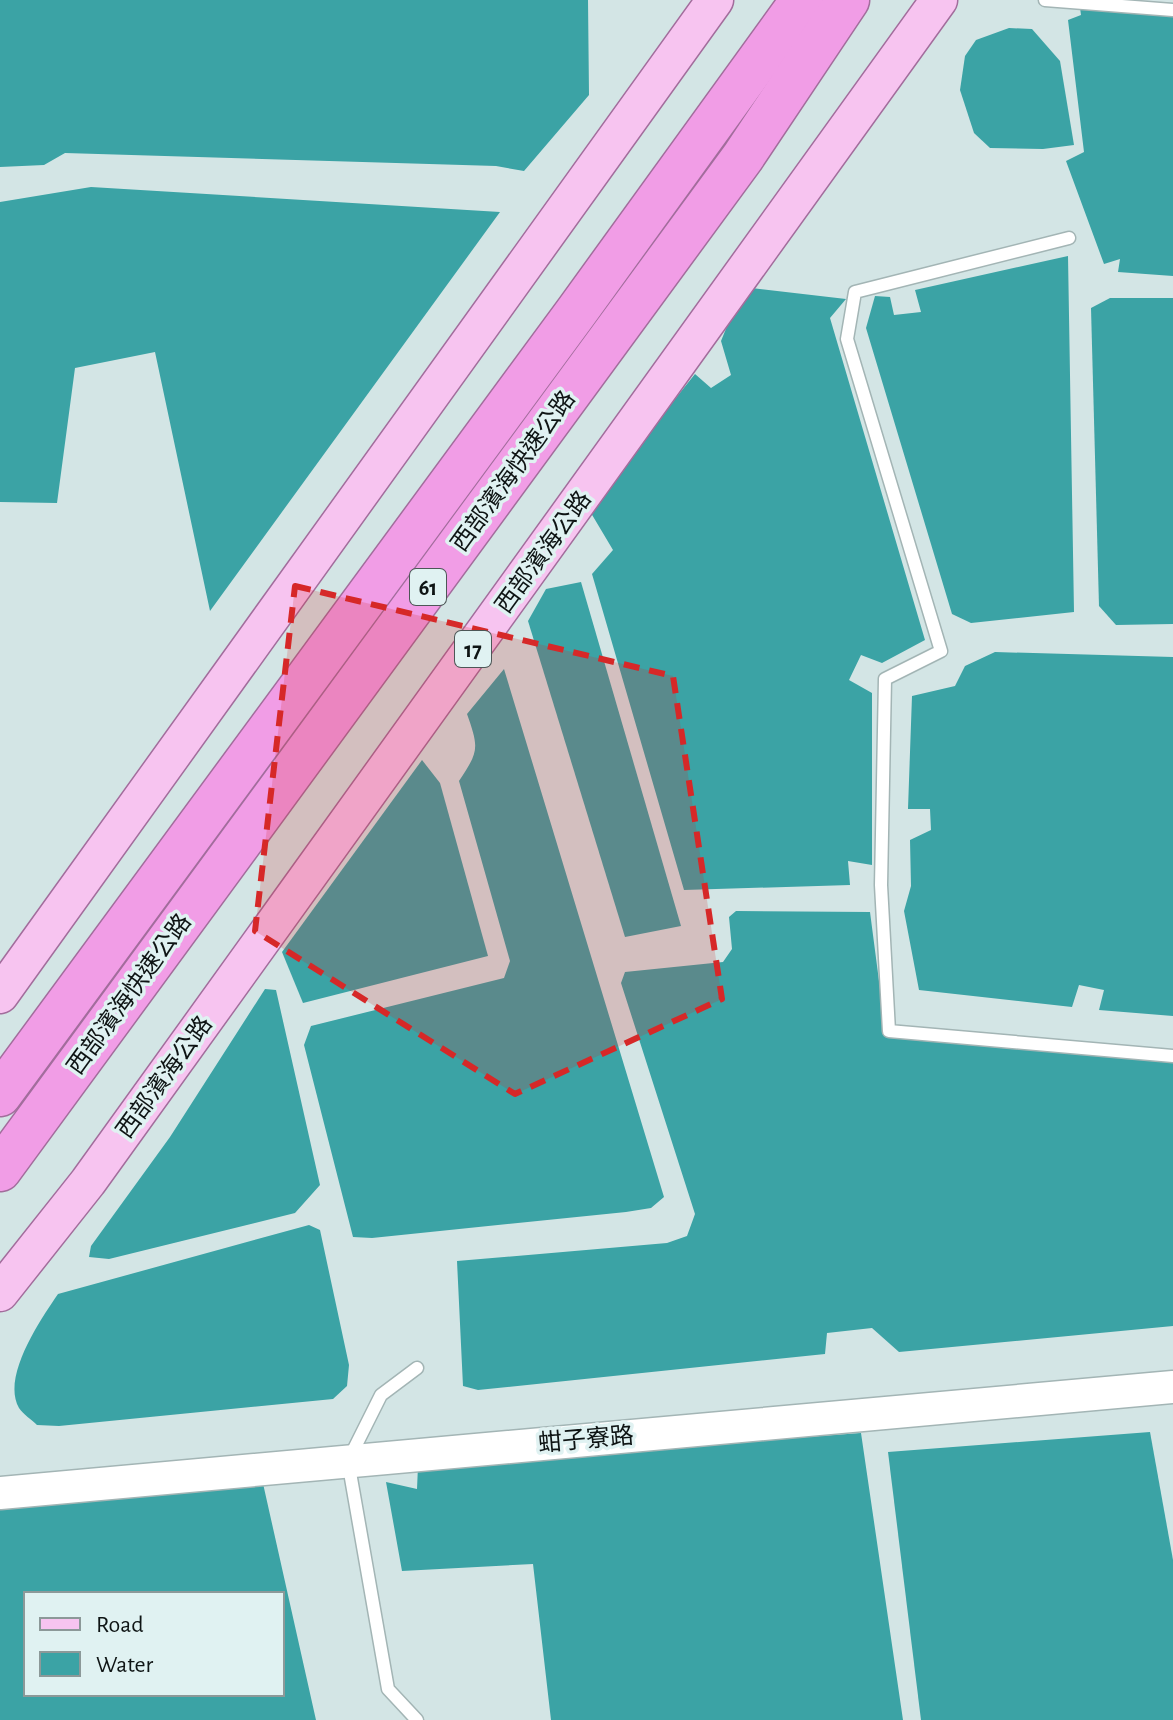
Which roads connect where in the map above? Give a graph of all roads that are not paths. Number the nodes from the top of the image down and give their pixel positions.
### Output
1 (715, 0) edge
2 (802, 0) edge
3 (848, 0) edge
4 (939, 0) edge
5 (1045, 0) edge
6 (1173, 10) edge
7 (1069, 238) dead end
8 (0, 995) edge
9 (1173, 1056) edge
10 (0, 1095) edge
11 (0, 1170) edge
12 (0, 1293) edge
13 (417, 1368) dead end
14 (1173, 1387) edge
15 (348, 1461) junction
16 (0, 1493) edge
17 (417, 1720) edge

1 - 8 main road
2 - 10 highway, 西部濱海快速公路 / 61
3 - 11 highway, 西部濱海快速公路 / 61
4 - 12 main road, 西部濱海公路 / 17
5 - 6 lane
7 - 9 lane
13 - 15 lane
14 - 15 street, 蚶子寮路
15 - 16 street, 蚶子寮路
15 - 17 lane

